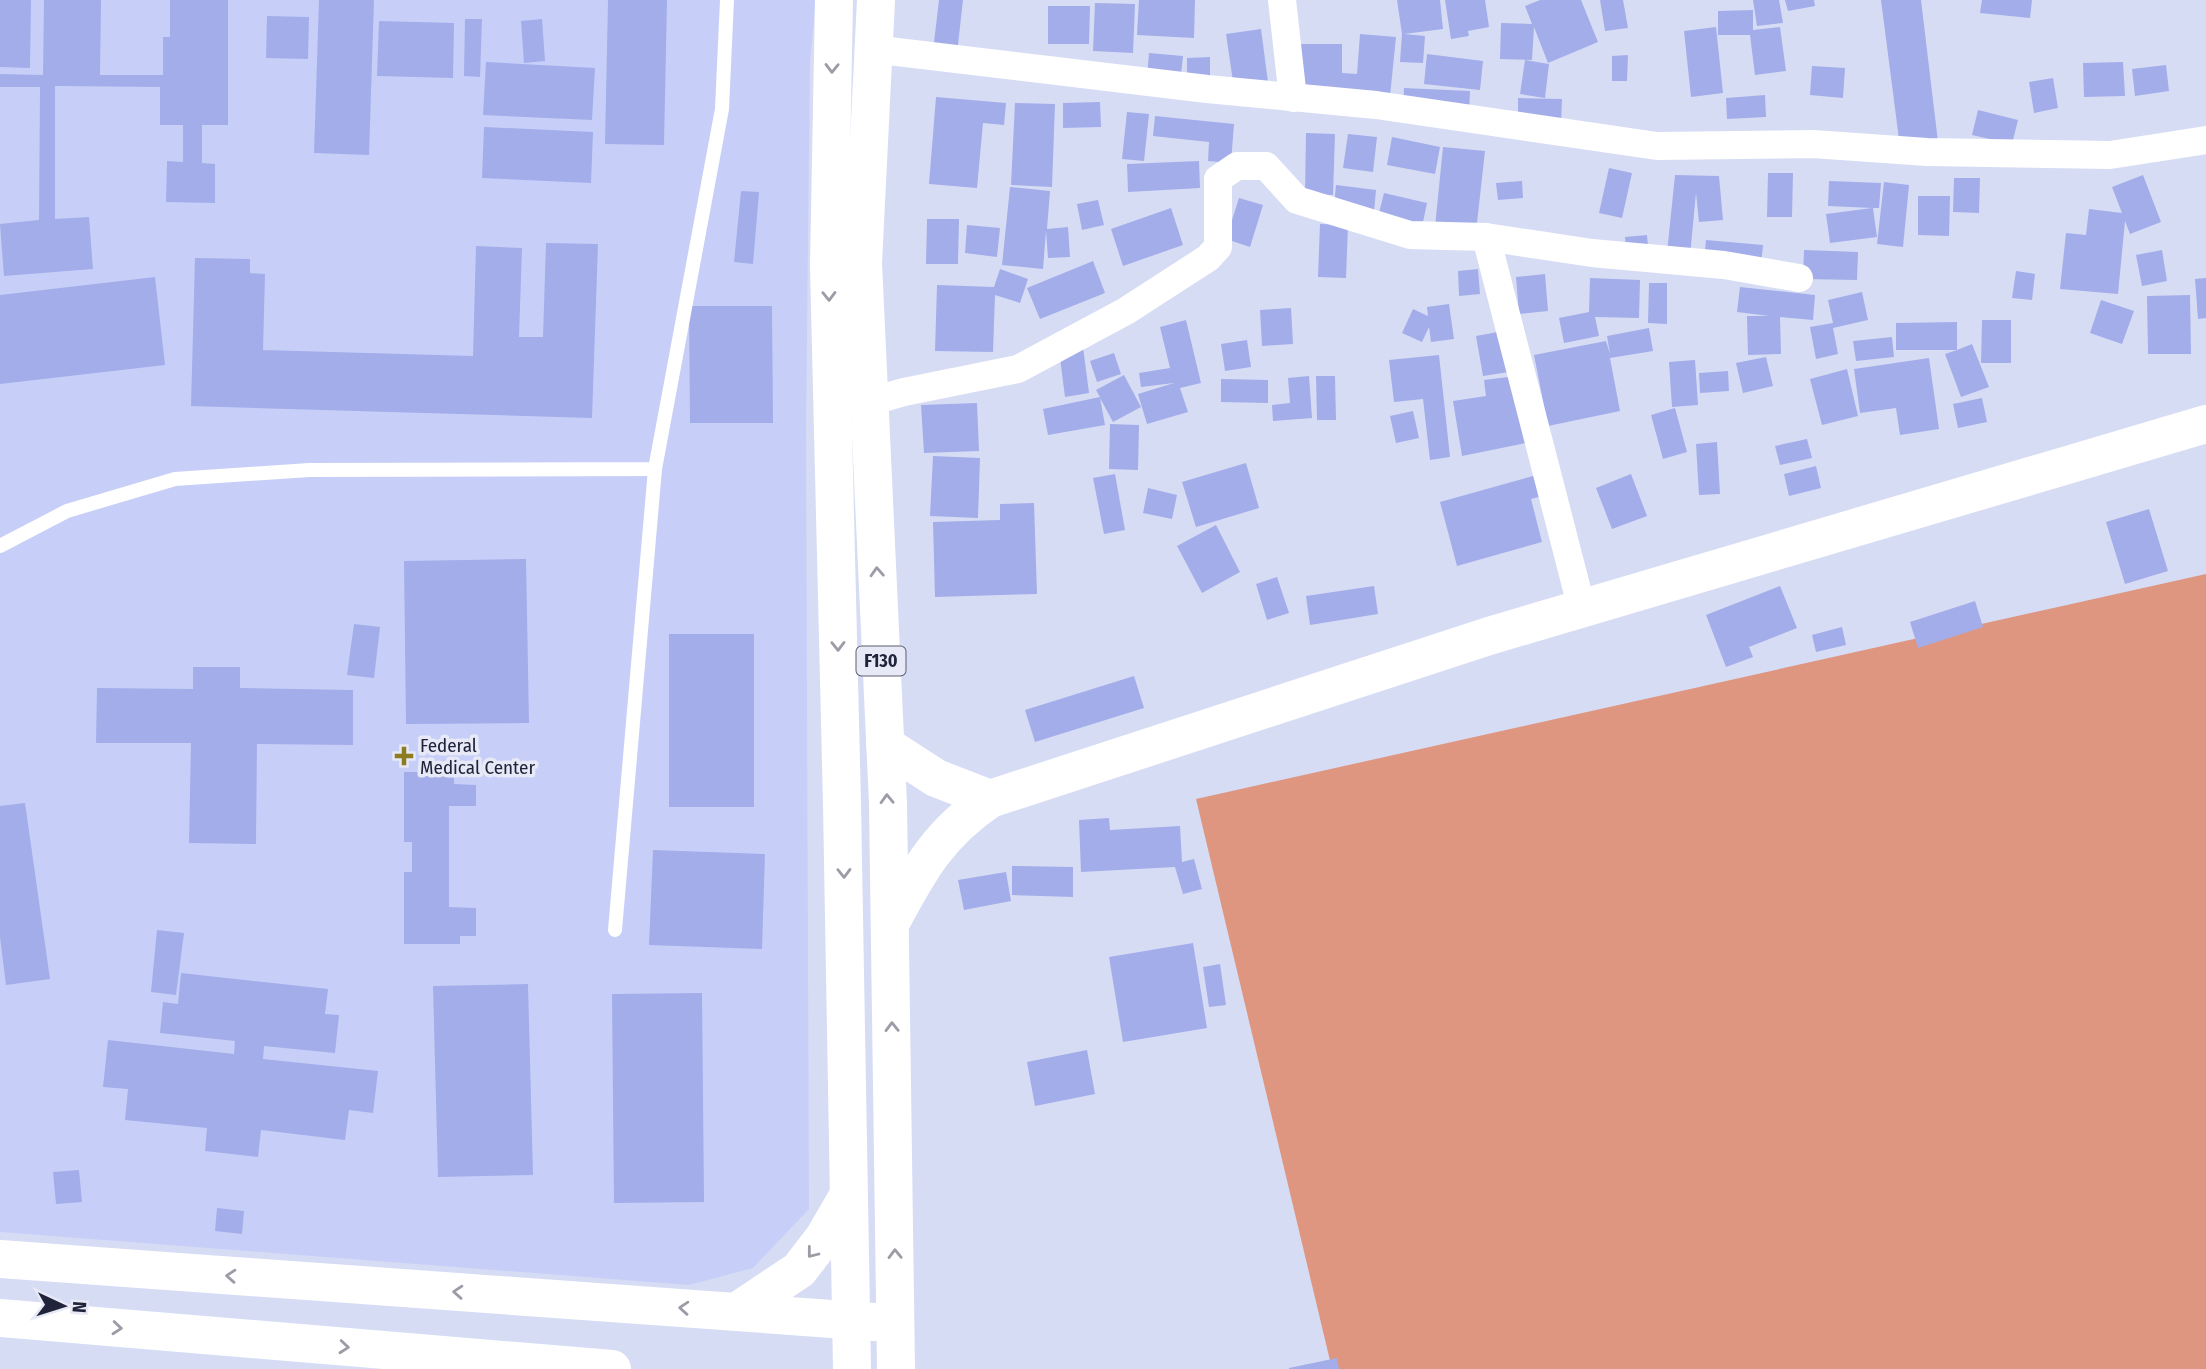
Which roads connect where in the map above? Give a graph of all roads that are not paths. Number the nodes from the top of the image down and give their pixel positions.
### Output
1 (727, 0) edge
2 (834, 0) edge
3 (876, 0) edge
4 (1282, 0) edge
5 (872, 49) junction
6 (1293, 98) junction
7 (2206, 140) edge
8 (1486, 237) junction
9 (1799, 278) dead end
10 (869, 402) junction
11 (2206, 424) edge
12 (656, 469) junction
13 (0, 547) edge
14 (1582, 609) junction
15 (885, 745) junction
16 (990, 799) junction
17 (890, 924) junction
18 (615, 930) dead end
19 (848, 1196) junction
20 (0, 1259) edge
21 (736, 1312) junction
22 (0, 1318) edge
23 (850, 1321) junction
24 (896, 1322) junction
25 (612, 1369) edge
26 (852, 1369) edge
27 (896, 1369) edge

1 - 12 lane
2 -> 19 main road, F130
3 - 5 main road, F130
4 - 6 street
5 - 6 street
5 - 10 main road, F130
6 - 7 street
8 - 9 street
8 - 10 street
8 - 14 street
15 -> 10 main road, F130
11 - 14 main road
12 - 13 lane
12 - 18 lane
14 - 16 main road
15 - 16 main road
17 -> 15 main road, F130
16 - 17 main road
24 -> 17 main road, F130
19 -> 21 main road
19 - 23 main road, F130
21 -> 20 main road
21 - 23 main road
22 -> 25 main road
23 - 24 main road
23 - 26 main road, F130
24 - 27 main road, F130

